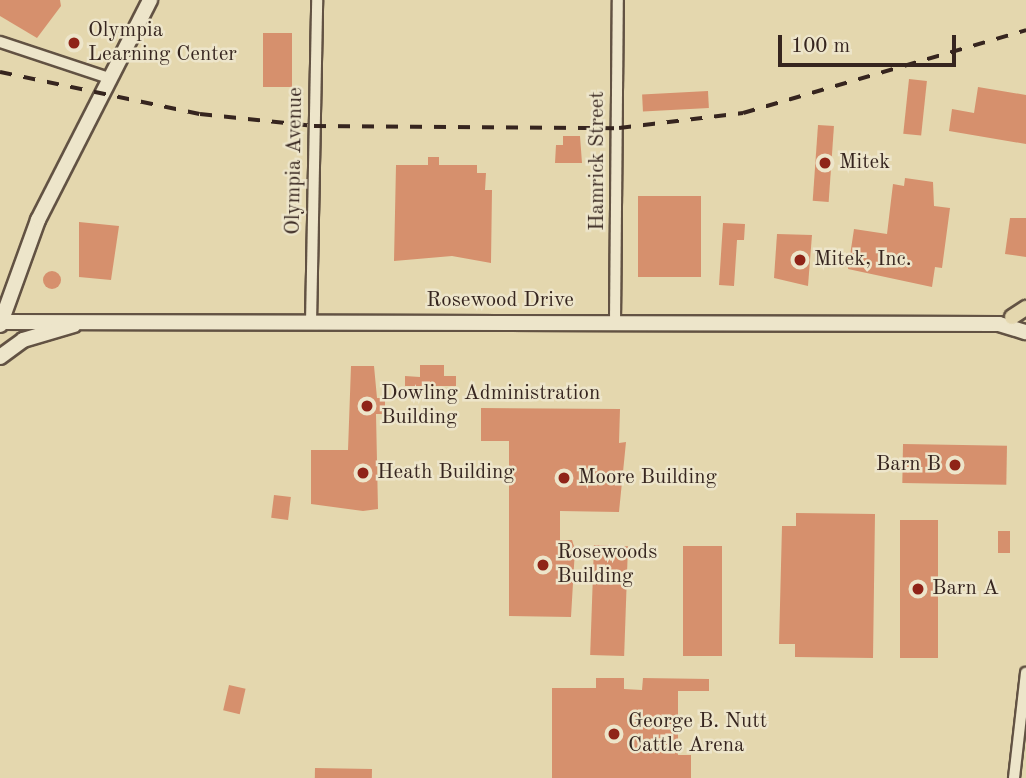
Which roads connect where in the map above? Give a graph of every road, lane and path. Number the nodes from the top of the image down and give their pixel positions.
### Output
1 (150, 0) edge
2 (317, 0) edge
3 (618, 0) edge
4 (0, 42) edge
5 (106, 77) junction
6 (1026, 308) edge
7 (1012, 319) edge
8 (615, 322) junction
9 (0, 323) edge
10 (79, 323) junction
11 (311, 323) junction
12 (1023, 336) edge
13 (0, 356) edge
14 (1026, 673) edge
15 (1014, 778) edge

1 - 5 main road
2 - 11 street, Olympia Avenue
3 - 8 street, Hamrick Street
4 - 5 street
5 - 9 main road
6 - 7 main road
7 - 8 main road, Rosewood Drive
7 - 12 main road, Rosewood Drive
8 - 11 main road, Rosewood Drive
9 - 10 main road, Rosewood Drive
10 - 11 main road, Rosewood Drive
10 - 13 main road
14 - 15 street

